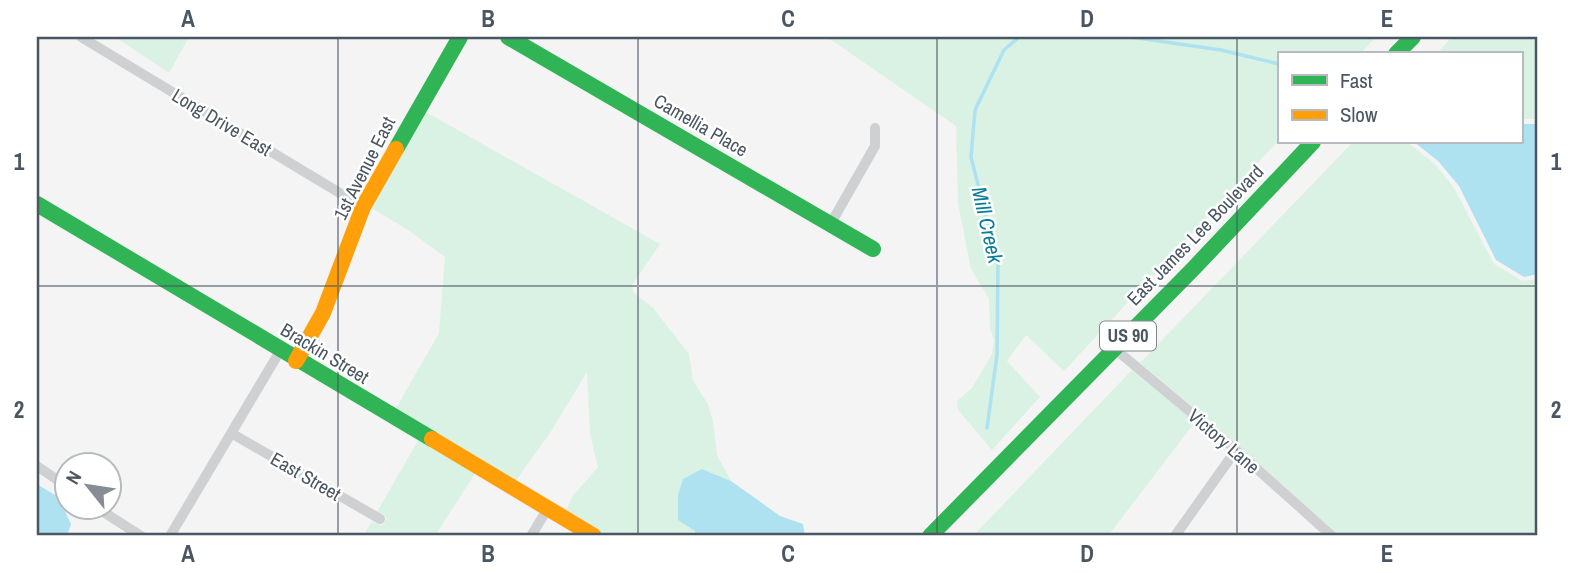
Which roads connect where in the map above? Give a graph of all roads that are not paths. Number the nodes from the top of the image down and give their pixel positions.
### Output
1 (81, 37) edge
2 (460, 37) edge
3 (508, 37) edge
4 (1413, 37) edge
5 (1398, 52) edge
6 (875, 128) dead end
7 (1311, 144) edge
8 (37, 204) edge
9 (363, 207) junction
10 (830, 225) junction
11 (873, 249) dead end
12 (1115, 349) junction
13 (279, 351) junction
14 (296, 361) junction
15 (232, 433) junction
16 (1236, 450) junction
17 (37, 466) edge
18 (52, 476) edge
19 (548, 508) junction
20 (380, 519) dead end
21 (116, 520) edge
22 (1325, 534) edge
23 (141, 536) edge
24 (170, 536) edge
25 (531, 536) edge
26 (594, 536) edge
27 (930, 536) edge
28 (1175, 536) edge

1 - 9 street, Long Drive East
2 - 9 street, 1st Avenue East
3 - 10 street, Camellia Place
4 - 5 street
6 - 10 street
7 - 12 street, East James Lee Boulevard / US 90
8 - 13 street, Brackin Street
9 - 14 street, 1st Avenue East
10 - 11 street, Camellia Place
12 - 16 street, Victory Lane
12 - 27 street, East James Lee Boulevard / US 90
13 - 14 street, Brackin Street
13 - 15 street
14 - 19 street, Brackin Street
15 - 20 street, East Street
15 - 24 street
16 - 22 street, Victory Lane
16 - 28 street
17 - 18 street
19 - 25 street
19 - 26 street, Brackin Street
21 - 23 street

